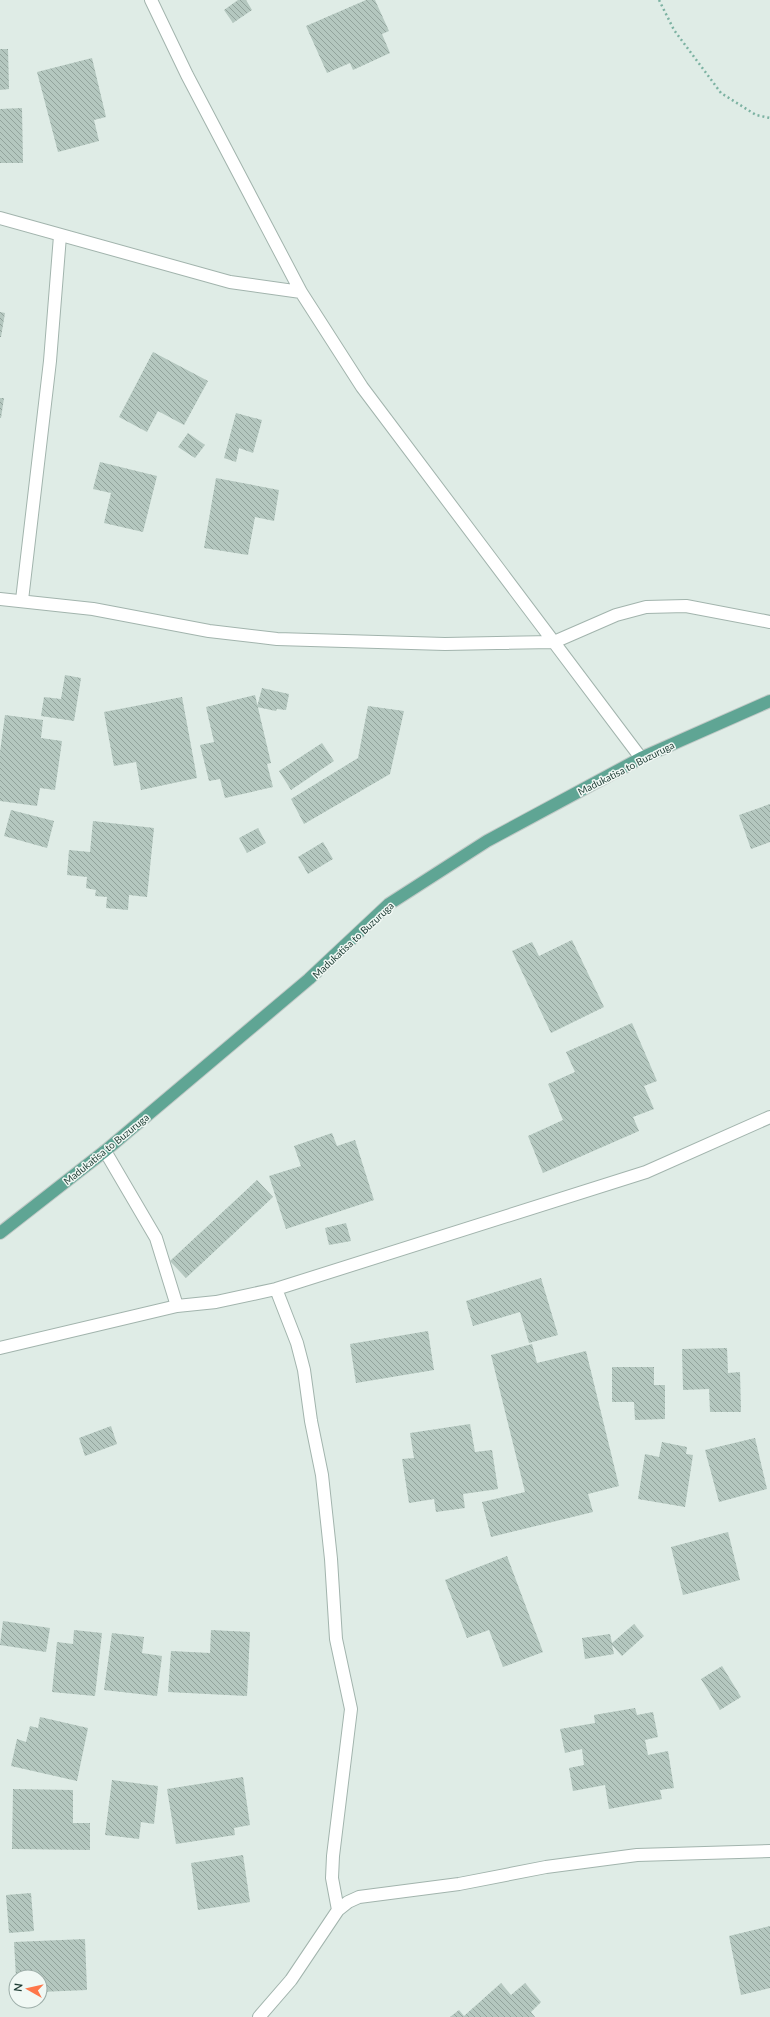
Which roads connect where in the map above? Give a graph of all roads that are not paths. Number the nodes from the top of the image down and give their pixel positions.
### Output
1 (151, 0) edge
2 (0, 218) edge
3 (60, 236) junction
4 (301, 292) junction
5 (0, 599) edge
6 (22, 600) junction
7 (770, 622) edge
8 (554, 642) junction
9 (770, 701) edge
10 (641, 758) junction
11 (770, 1117) edge
12 (105, 1151) junction
13 (0, 1233) edge
14 (276, 1289) junction
15 (177, 1306) junction
16 (0, 1348) edge
17 (770, 1852) edge
18 (338, 1910) junction
19 (259, 2017) edge

1 - 4 street
2 - 3 street
3 - 4 street
3 - 6 street
4 - 8 street
5 - 6 street
6 - 8 street
7 - 8 street
8 - 10 street
9 - 10 main road, Madukatisa to Buzuruga
10 - 12 main road, Madukatisa to Buzuruga
11 - 14 street
12 - 13 main road, Madukatisa to Buzuruga
12 - 15 street
14 - 15 street
14 - 18 street
15 - 16 street
17 - 18 street
18 - 19 street

